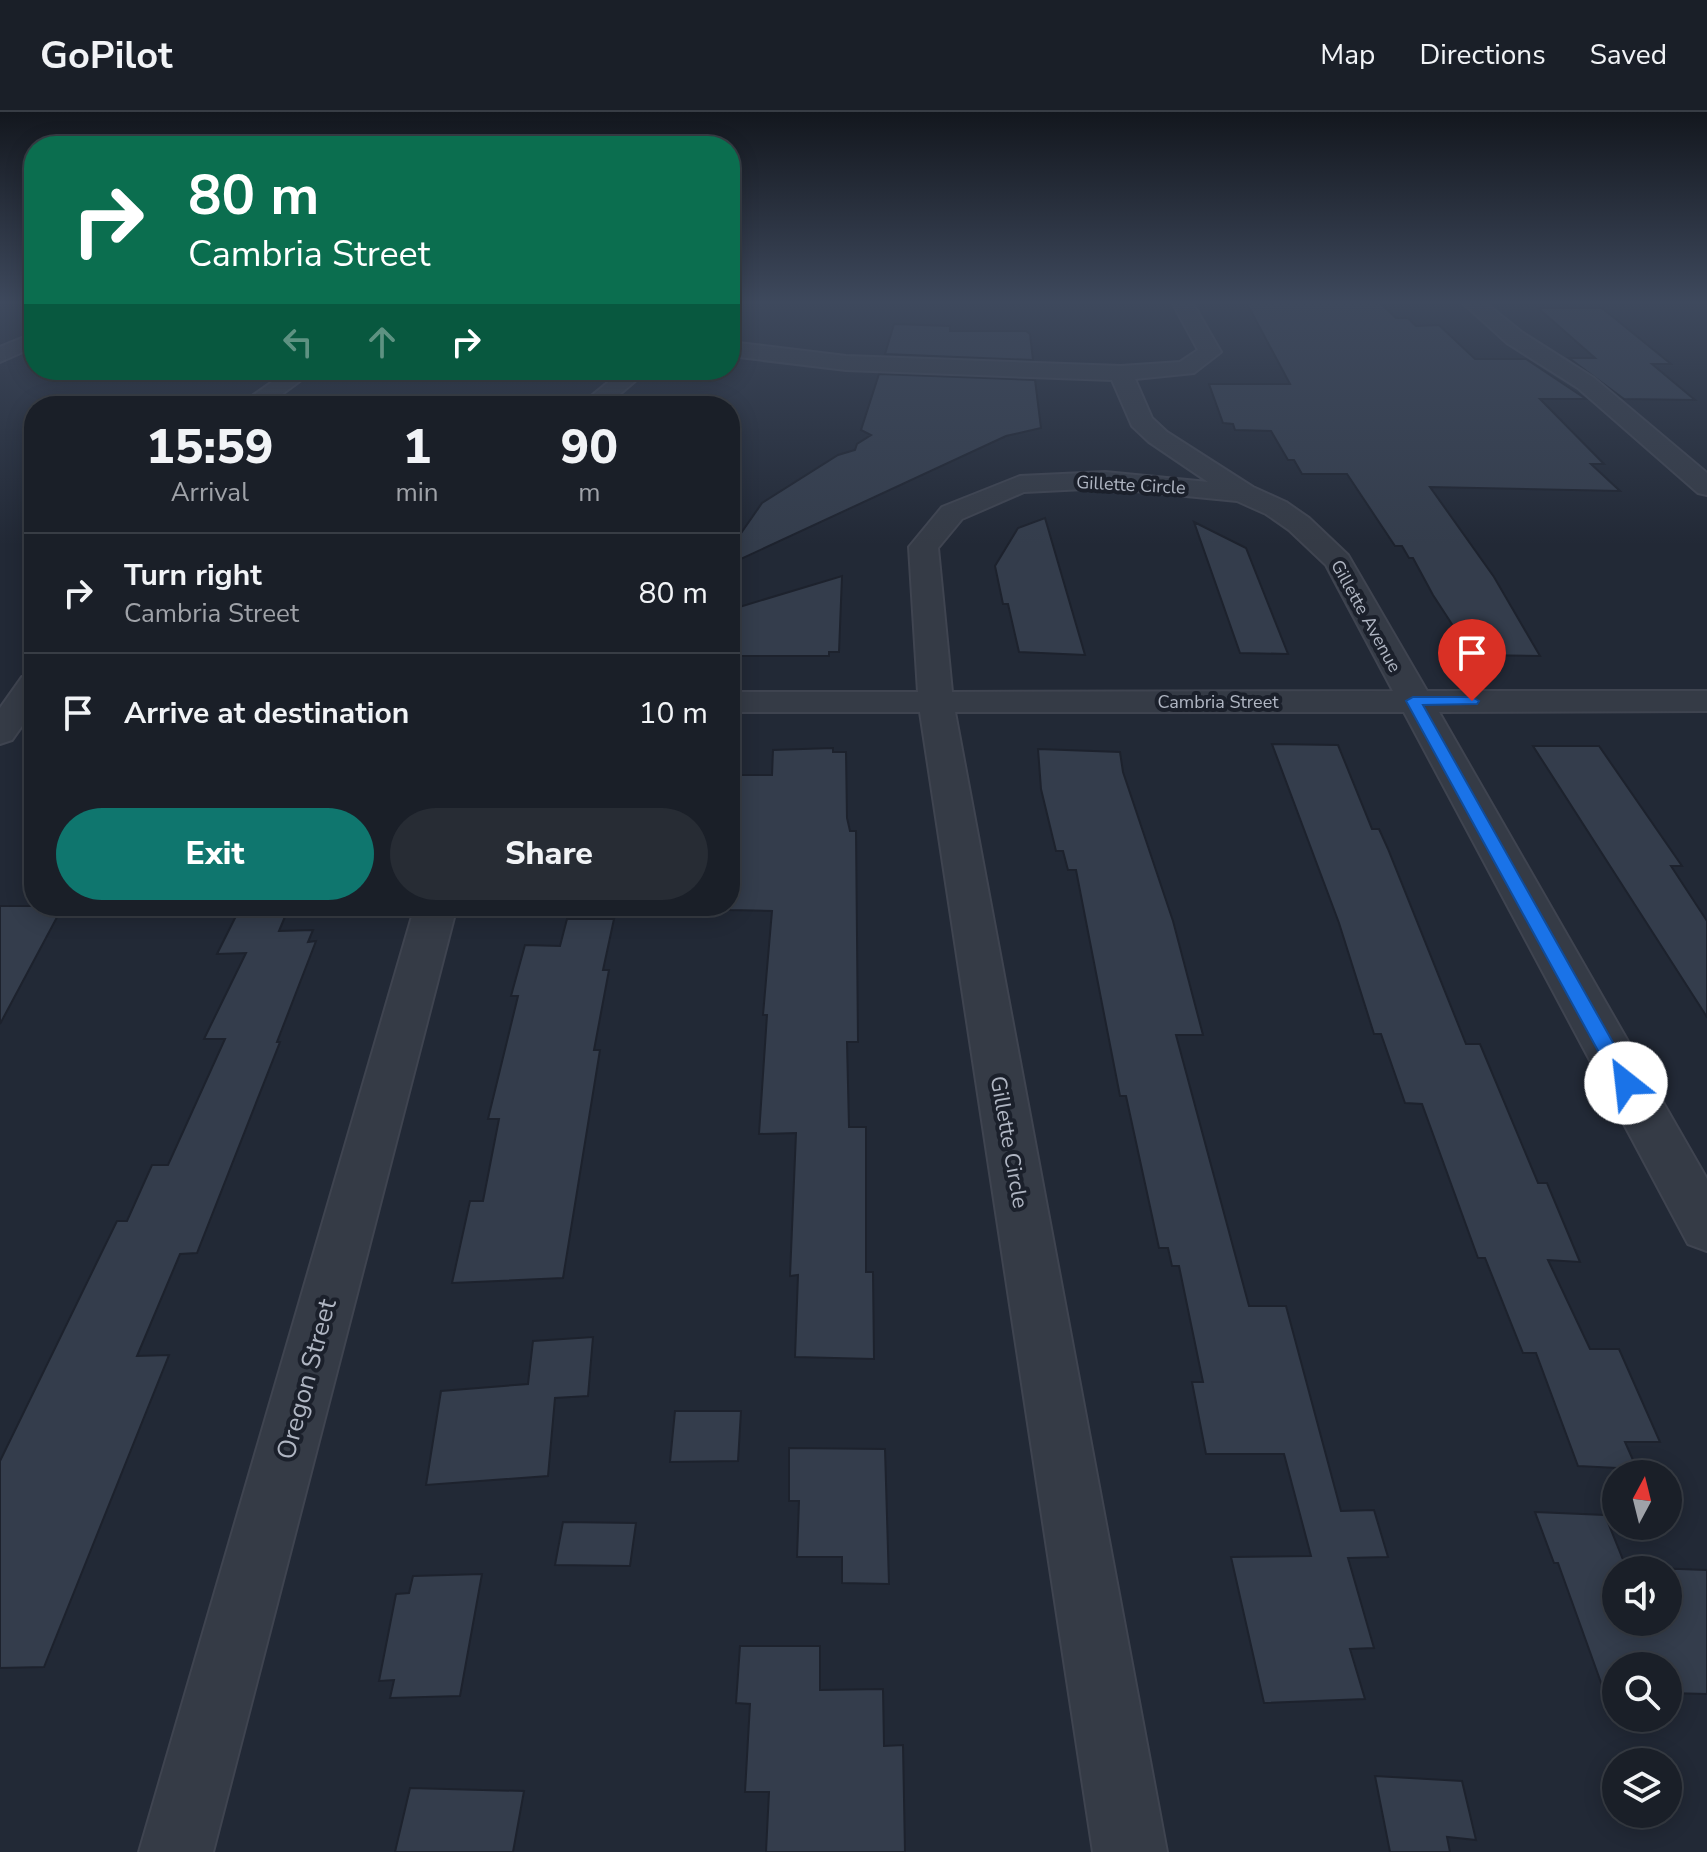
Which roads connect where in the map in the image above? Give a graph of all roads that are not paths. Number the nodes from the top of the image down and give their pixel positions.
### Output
1 (284, 383) edge
2 (620, 383) edge
3 (1123, 383) edge
4 (1586, 383) edge
5 (265, 396) edge
6 (604, 396) edge
7 (1106, 458) dead end
8 (1020, 484) junction
9 (1707, 487) edge
10 (1243, 493) junction
11 (23, 695) edge
12 (1413, 701) junction
13 (1707, 701) edge
14 (740, 702) edge
15 (936, 702) junction
16 (0, 733) edge
17 (433, 916) edge
18 (1707, 1228) edge
19 (176, 1852) edge
20 (1130, 1852) edge

1 - 5 street
2 - 6 street
3 - 10 street, Gillette Avenue
4 - 9 street
7 - 8 street, Gillette Circle
8 - 10 street, Gillette Circle
8 - 15 street, Gillette Circle
10 - 12 street, Gillette Avenue
11 - 16 street
12 - 13 street, Cambria Street
12 - 15 street, Cambria Street
12 - 18 street, Gillette Avenue
14 - 15 street, Cambria Street
15 - 20 street, Gillette Circle
17 - 19 street, Oregon Street

